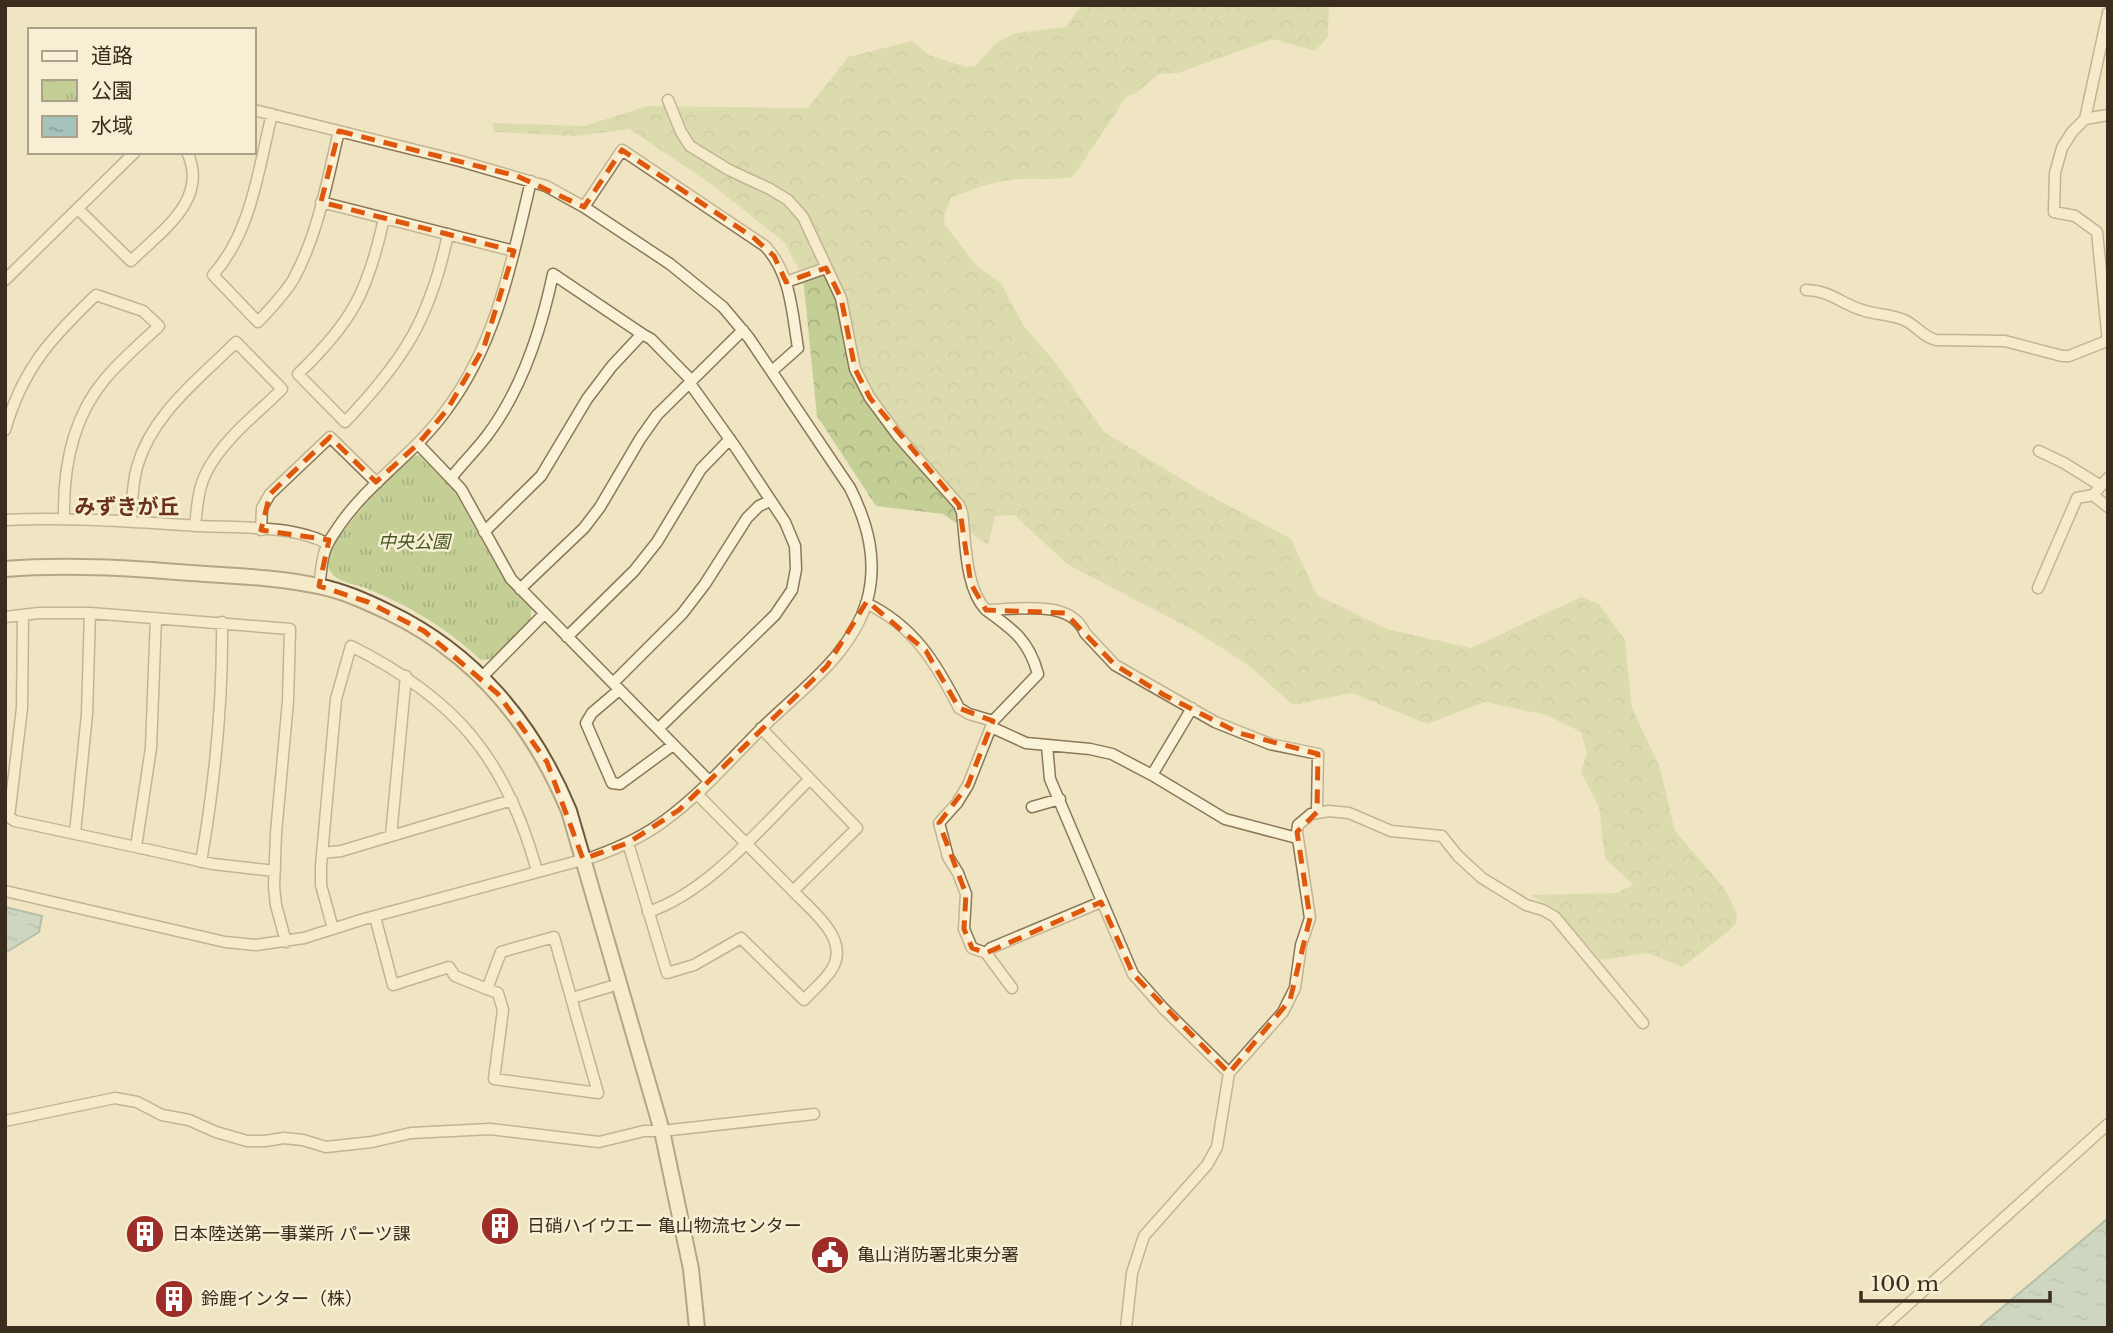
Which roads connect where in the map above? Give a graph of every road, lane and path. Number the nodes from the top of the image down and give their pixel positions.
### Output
1 (2108, 13) edge
2 (668, 100) dead end
3 (256, 110) edge
4 (272, 114) junction
5 (2108, 115) edge
6 (2085, 119) junction
7 (340, 131) junction
8 (133, 154) edge
9 (188, 154) edge
10 (531, 181) junction
11 (321, 202) junction
12 (584, 207) junction
13 (78, 209) junction
14 (384, 218) junction
15 (2102, 232) edge
16 (448, 234) junction
17 (514, 251) junction
18 (131, 260) junction
19 (123, 268) dead end
20 (826, 268) junction
21 (5, 280) edge
22 (786, 282) junction
23 (1806, 290) dead end
24 (743, 330) junction
25 (642, 334) junction
26 (2107, 342) edge
27 (772, 371) junction
28 (690, 381) junction
29 (5, 430) edge
30 (730, 439) junction
31 (418, 444) junction
32 (2039, 451) dead end
33 (450, 478) junction
34 (2104, 482) edge
35 (377, 483) junction
36 (2093, 495) junction
37 (770, 501) junction
38 (2108, 507) edge
39 (64, 518) junction
40 (5, 520) edge
41 (131, 521) junction
42 (195, 526) junction
43 (261, 530) junction
44 (484, 532) junction
45 (328, 544) junction
46 (5, 569) edge
47 (319, 586) junction
48 (2038, 588) dead end
49 (520, 589) junction
50 (866, 603) junction
51 (986, 610) junction
52 (90, 613) junction
53 (544, 614) junction
54 (23, 615) junction
55 (5, 617) edge
56 (156, 618) junction
57 (222, 622) junction
58 (567, 637) junction
59 (406, 676) junction
60 (483, 676) junction
61 (616, 687) junction
62 (1192, 708) junction
63 (992, 724) junction
64 (761, 728) junction
65 (659, 729) junction
66 (673, 745) junction
67 (1047, 746) junction
68 (1152, 775) junction
69 (809, 780) junction
70 (709, 781) junction
71 (696, 794) junction
72 (1060, 799) junction
73 (512, 800) junction
74 (1032, 807) dead end
75 (1317, 812) junction
76 (75, 833) junction
77 (391, 836) junction
78 (1297, 838) junction
79 (628, 843) junction
80 (744, 843) junction
81 (136, 847) junction
82 (322, 853) junction
83 (583, 859) junction
84 (201, 862) junction
85 (275, 871) junction
86 (537, 872) junction
87 (5, 891) edge
88 (793, 891) junction
89 (1101, 902) junction
90 (648, 912) junction
91 (375, 917) junction
92 (333, 929) junction
93 (286, 942) junction
94 (986, 953) junction
95 (619, 984) junction
96 (1012, 988) dead end
97 (487, 989) junction
98 (572, 998) junction
99 (1643, 1023) dead end
100 (1229, 1073) junction
101 (814, 1114) dead end
102 (5, 1121) edge
103 (2108, 1124) edge
104 (662, 1131) junction
105 (696, 1328) edge
106 (1126, 1328) edge
107 (1882, 1328) edge

1 - 6 street
2 - 20 street
3 - 4 street
4 - 7 street
4 - 11 street
5 - 6 street
6 - 15 street
7 - 10 street
7 - 11 street
8 - 13 street
9 - 18 street
10 - 12 street
10 - 17 street
11 - 14 street
12 - 22 street
12 - 24 street
13 - 18 street
13 - 21 street
14 - 16 street
14 - 16 street
15 - 26 street
16 - 17 street
17 - 31 street
18 - 19 street
20 - 22 street
20 - 51 street
22 - 27 street
23 - 26 street
24 - 27 street
24 - 28 street
25 - 28 street
25 - 33 street
25 - 44 street
27 - 50 street
28 - 30 street
28 - 49 street
29 - 39 street
30 - 37 street
30 - 58 street
31 - 33 street
31 - 35 street
32 - 34 street
33 - 44 street
34 - 36 street
35 - 43 street
35 - 45 street
36 - 38 street
36 - 48 street
37 - 61 street
37 - 65 street
39 - 40 street
39 - 41 street
41 - 42 street
41 - 42 street
42 - 43 street
43 - 45 street
44 - 49 street
45 - 47 street
46 - 47 street
47 - 60 street
49 - 53 street
50 - 63 street
50 - 64 street
51 - 62 street
51 - 63 street
52 - 54 street
52 - 56 street
52 - 76 street
53 - 58 street
53 - 60 street
54 - 55 street
54 - 76 street
56 - 57 street
56 - 81 street
57 - 84 street
57 - 85 street
58 - 61 street
59 - 73 street
59 - 77 street
59 - 82 street
60 - 83 street
61 - 65 street
61 - 66 street
62 - 68 street
62 - 75 street
63 - 67 street
63 - 94 street
64 - 69 street
64 - 70 street
65 - 66 street
66 - 70 street
67 - 68 street
67 - 72 street
68 - 78 street
69 - 80 street
69 - 88 street
70 - 71 street
71 - 79 street
71 - 80 street
72 - 74 street
72 - 89 street
73 - 77 street
73 - 86 street
75 - 78 street
75 - 99 street
76 - 81 street
77 - 82 street
78 - 100 street
79 - 83 street
79 - 90 street
80 - 88 street
80 - 90 street
81 - 84 street
82 - 92 street
83 - 86 street
83 - 95 street
84 - 85 street
85 - 93 street
86 - 91 street
87 - 93 street
88 - 90 street
89 - 94 street
89 - 100 street
91 - 92 street
91 - 97 street
92 - 93 street
94 - 96 street
95 - 98 street
95 - 104 street
97 - 98 street
97 - 98 street
100 - 106 street
101 - 104 street
102 - 104 street
103 - 107 street
104 - 105 street

